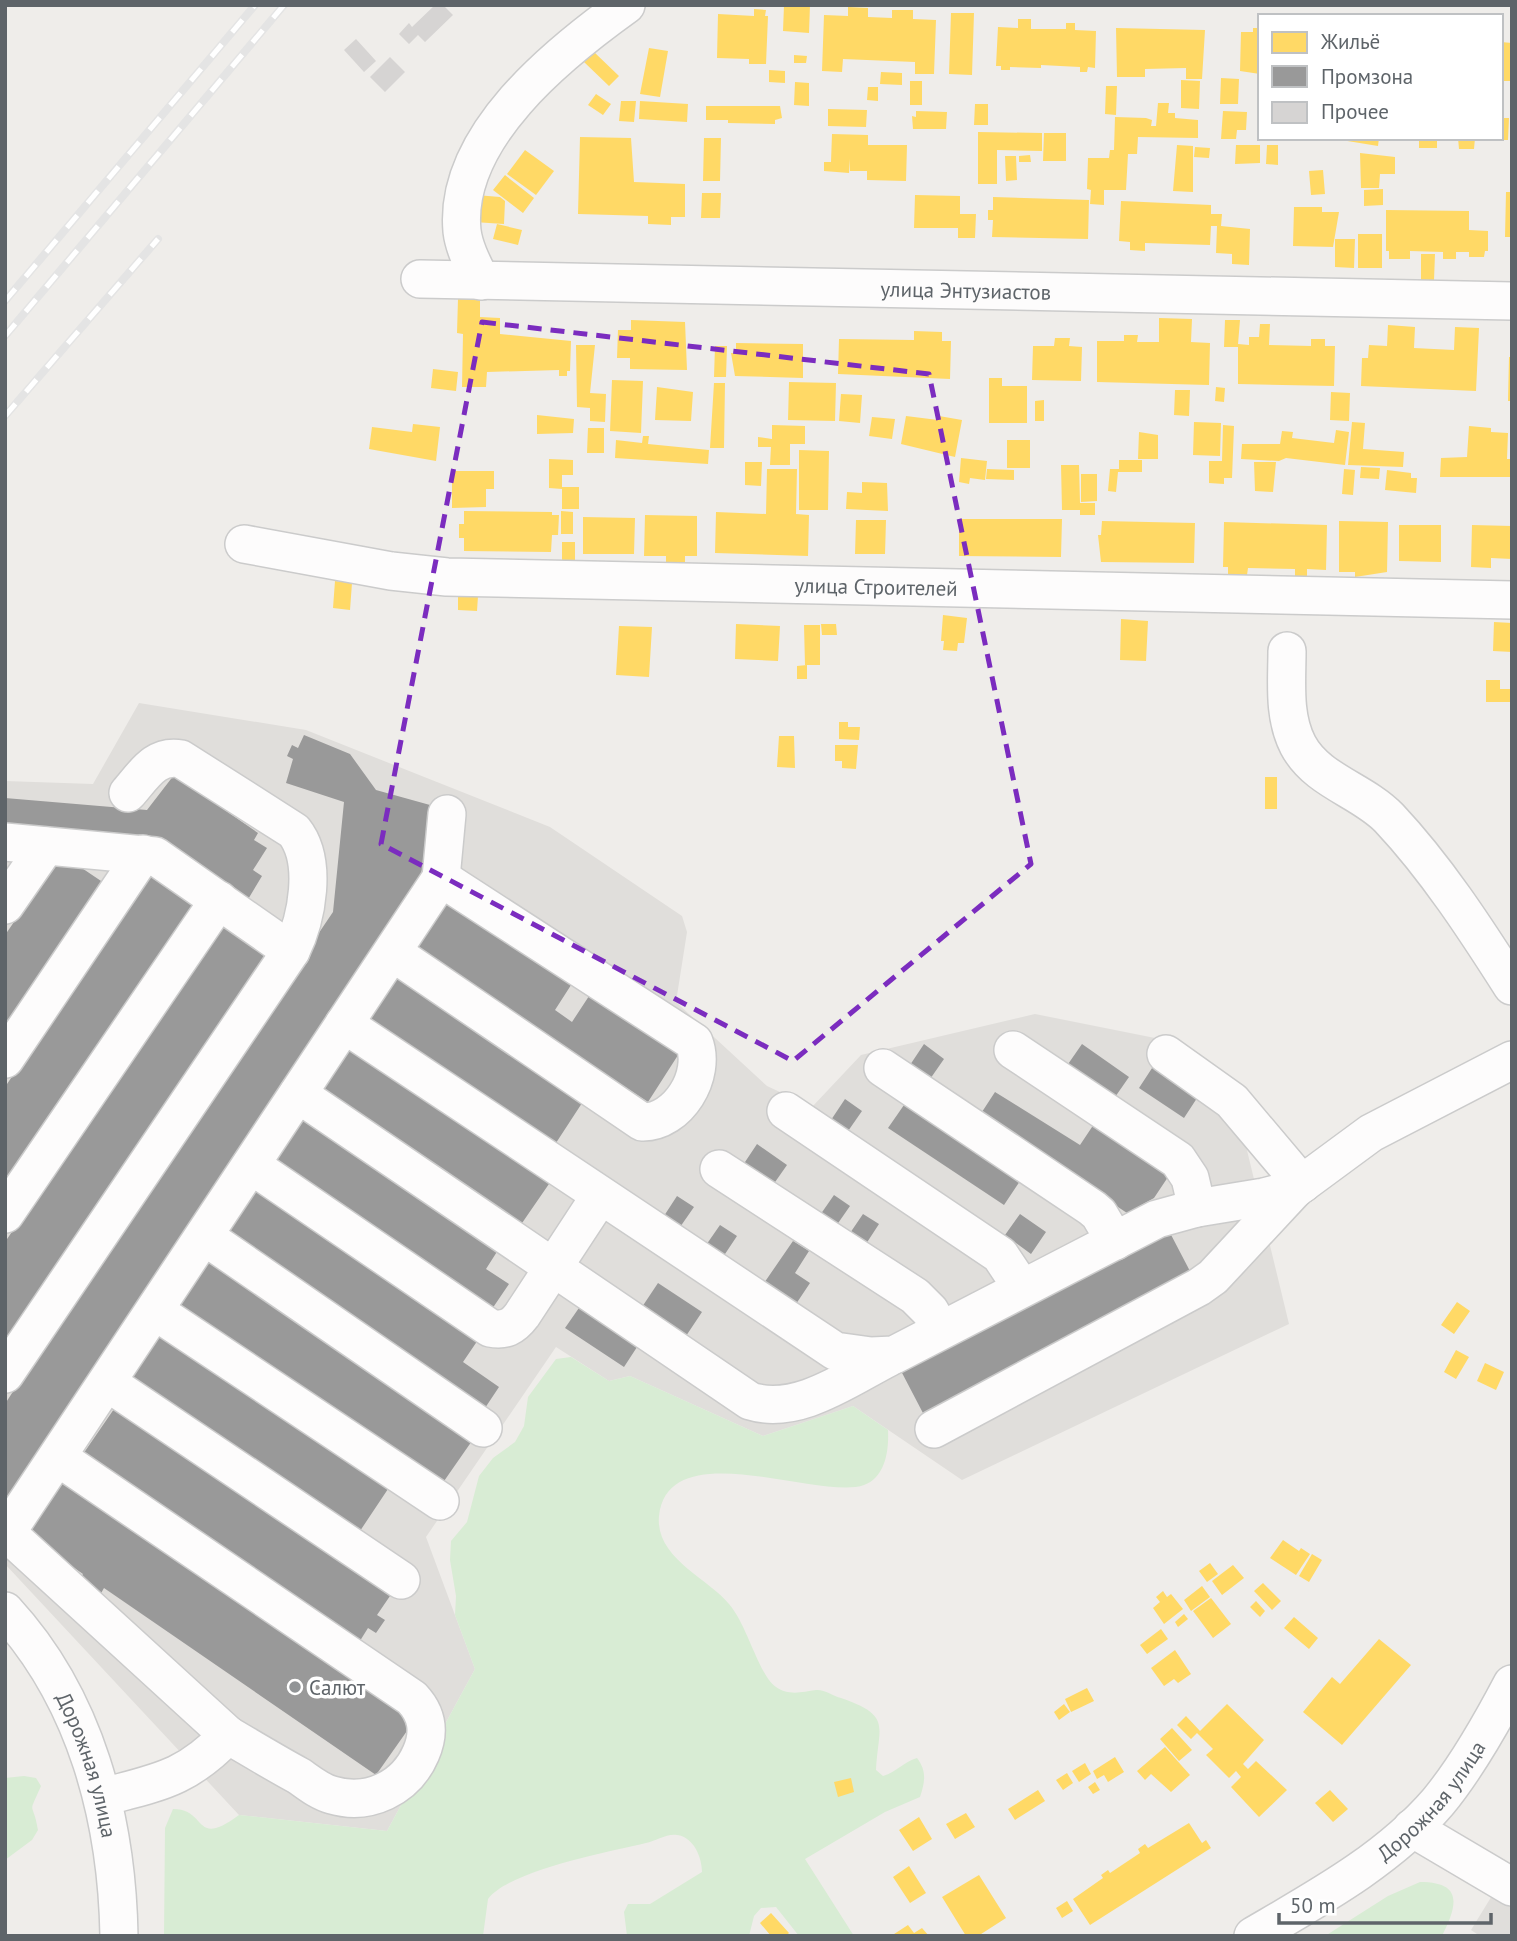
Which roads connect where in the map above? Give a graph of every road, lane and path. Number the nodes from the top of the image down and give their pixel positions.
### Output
1 (626, 5) edge
2 (419, 279) dead end
3 (481, 281) junction
4 (1512, 301) edge
5 (244, 544) dead end
6 (1512, 600) edge
7 (1287, 651) dead end
8 (128, 793) dead end
9 (447, 814) dead end
10 (5, 842) edge
11 (46, 846) junction
12 (144, 854) junction
13 (442, 878) junction
14 (219, 900) junction
15 (5, 905) edge
16 (291, 951) junction
17 (392, 952) junction
18 (1512, 986) edge
19 (344, 1024) junction
20 (1013, 1050) dead end
21 (1166, 1054) dead end
22 (5, 1059) edge
23 (1512, 1060) edge
24 (883, 1068) dead end
25 (298, 1094) junction
26 (786, 1111) dead end
27 (251, 1165) junction
28 (719, 1169) dead end
29 (1299, 1186) junction
30 (600, 1196) junction
31 (1212, 1206) junction
32 (5, 1214) edge
33 (204, 1236) junction
34 (1115, 1241) junction
35 (1247, 1242) junction
36 (553, 1268) junction
37 (1022, 1288) junction
38 (155, 1311) junction
39 (941, 1330) junction
40 (894, 1355) junction
41 (5, 1374) edge
42 (108, 1384) junction
43 (483, 1428) dead end
44 (934, 1429) dead end
45 (59, 1458) junction
46 (440, 1501) dead end
47 (6, 1534) edge
48 (401, 1580) dead end
49 (5, 1611) edge
50 (1512, 1684) edge
51 (228, 1735) junction
52 (103, 1797) junction
53 (1412, 1828) junction
54 (1512, 1887) edge
55 (119, 1936) edge
56 (1252, 1936) edge

1 - 3 street
2 - 3 street, улица Энтузиастов
3 - 4 street, улица Энтузиастов
5 - 6 street, улица Строителей
7 - 18 street
8 - 16 street
9 - 13 street
10 - 11 street
11 - 12 street
11 - 15 street
12 - 14 street
12 - 22 street
13 - 17 street
13 - 17 street
14 - 16 street
14 - 32 street
16 - 41 street
17 - 19 street
19 - 25 street
19 - 30 street
20 - 31 street
21 - 29 street
23 - 29 street
24 - 34 street
25 - 27 street
25 - 36 street
26 - 37 street
27 - 33 street
27 - 36 street
28 - 39 street
29 - 31 street
29 - 35 street
30 - 36 street
30 - 40 street
31 - 34 street
31 - 35 street
33 - 38 street
33 - 43 street
34 - 37 street
35 - 44 street
36 - 40 street
37 - 39 street
38 - 42 street
38 - 46 street
39 - 40 street
42 - 45 street
42 - 48 street
45 - 47 street
45 - 51 street
47 - 51 street
49 - 52 street, Дорожная улица
50 - 53 street, Дорожная улица
51 - 52 street
52 - 55 street, Дорожная улица
53 - 54 street
53 - 56 street, Дорожная улица

